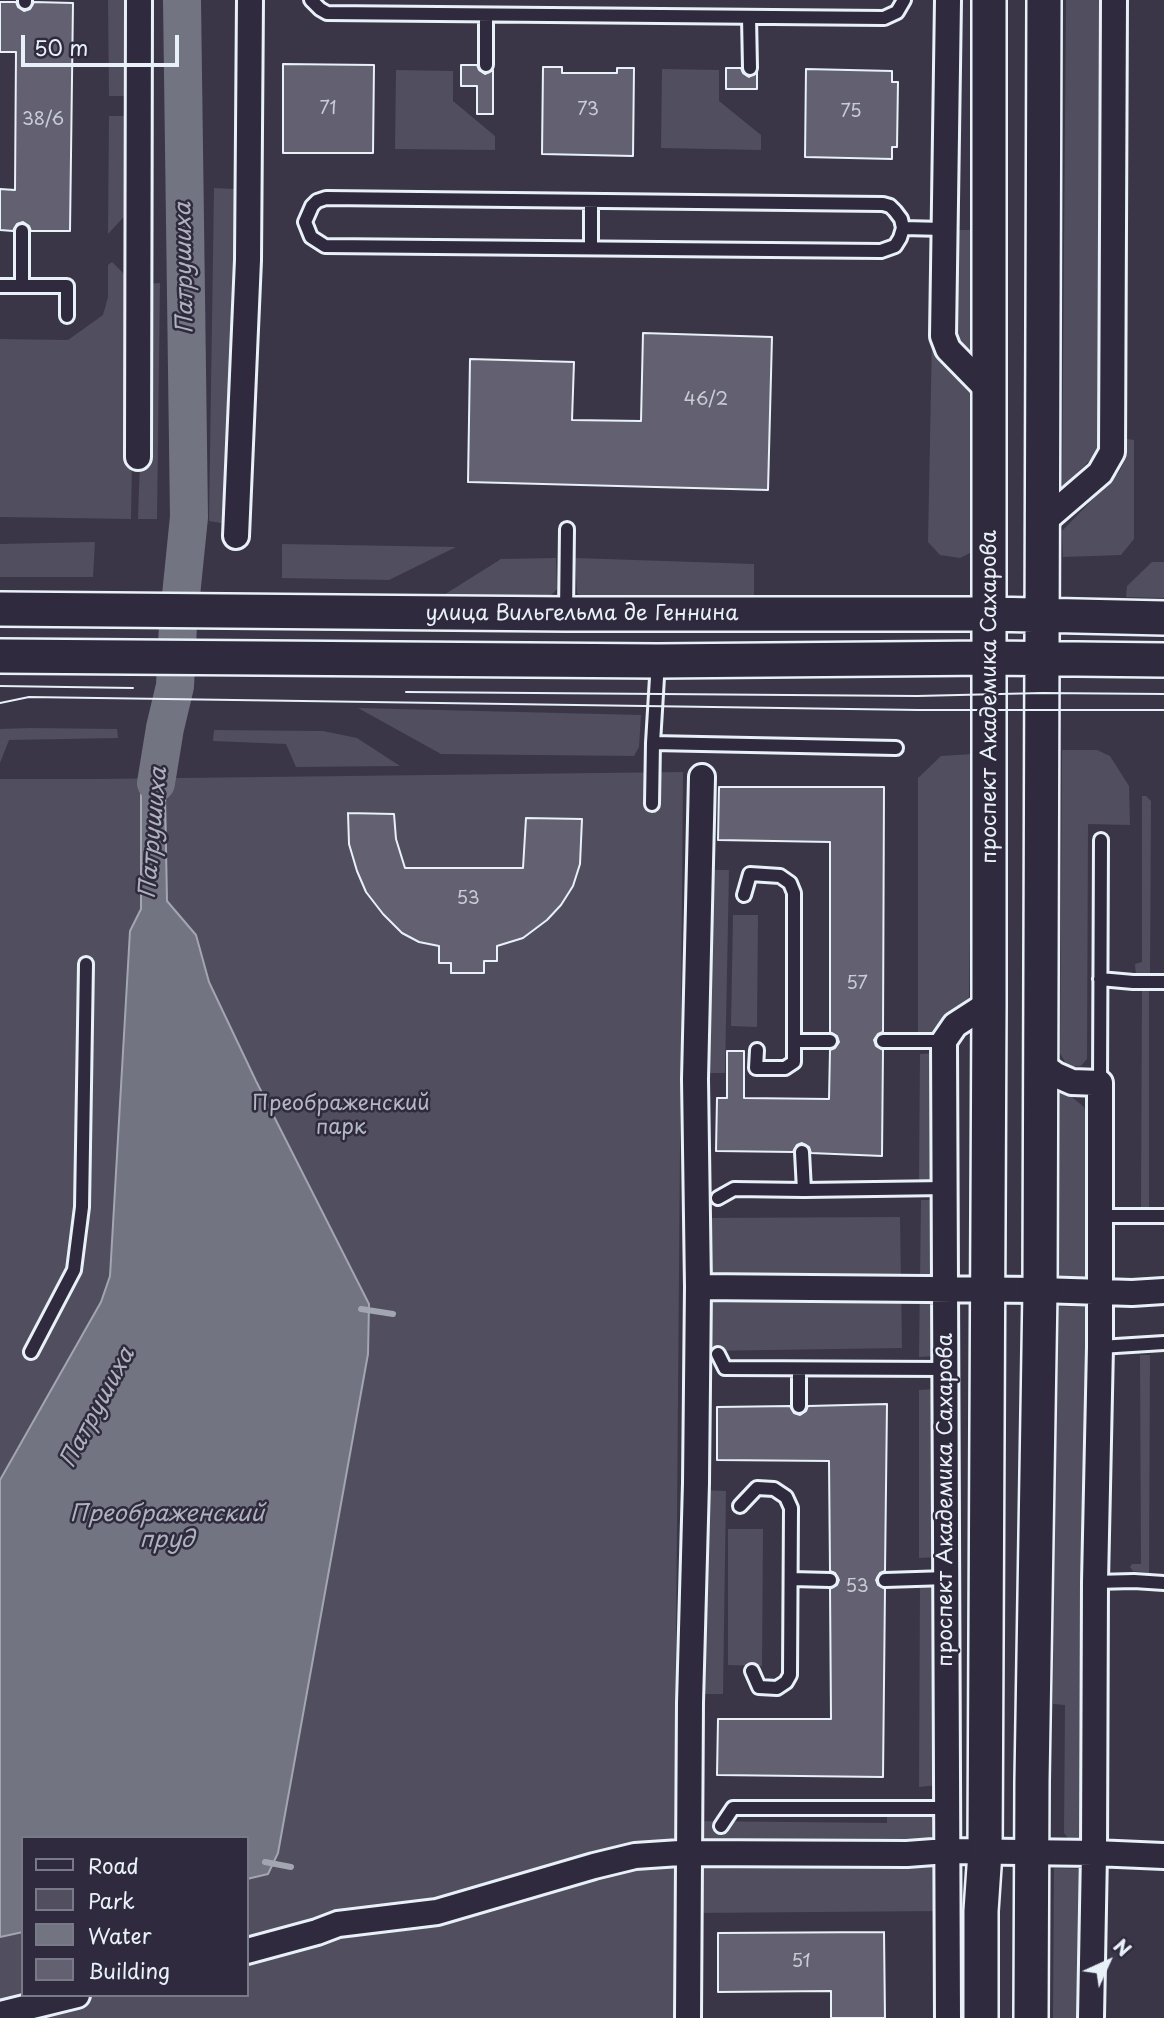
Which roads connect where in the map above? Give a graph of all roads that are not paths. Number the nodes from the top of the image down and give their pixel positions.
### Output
1 (139, 0) edge
2 (250, 0) edge
3 (311, 0) edge
4 (591, 0) edge
5 (904, 0) edge
6 (948, 0) edge
7 (989, 0) edge
8 (1044, 0) edge
9 (1114, 0) edge
10 (486, 15) junction
11 (591, 16) junction
12 (749, 17) junction
13 (486, 65) dead end
14 (750, 68) dead end
15 (591, 201) junction
16 (903, 228) junction
17 (944, 229) junction
18 (22, 231) dead end
19 (591, 248) junction
20 (0, 286) edge
21 (22, 286) junction
22 (67, 316) dead end
23 (989, 391) junction
24 (138, 457) dead end
25 (1043, 522) junction
26 (567, 529) dead end
27 (236, 537) dead end
28 (14, 610) edge
29 (566, 614) junction
30 (990, 614) junction
31 (1042, 616) junction
32 (1164, 618) edge
33 (14, 656) edge
34 (990, 658) junction
35 (1042, 659) junction
36 (1164, 660) edge
37 (658, 661) junction
38 (653, 743) junction
39 (896, 748) dead end
40 (702, 776) dead end
41 (652, 804) dead end
42 (1101, 841) dead end
43 (744, 895) dead end
44 (86, 964) dead end
45 (1100, 979) junction
46 (1164, 982) edge
47 (989, 1003) junction
48 (794, 1041) junction
49 (830, 1041) dead end
50 (883, 1041) dead end
51 (944, 1041) junction
52 (757, 1051) dead end
53 (1040, 1063) junction
54 (1100, 1083) junction
55 (803, 1152) dead end
56 (946, 1188) junction
57 (804, 1190) junction
58 (718, 1198) dead end
59 (1100, 1216) junction
60 (1164, 1216) edge
61 (698, 1287) junction
62 (945, 1290) junction
63 (988, 1290) junction
64 (1040, 1290) junction
65 (1164, 1291) edge
66 (1100, 1292) junction
67 (1164, 1343) edge
68 (1100, 1347) junction
69 (31, 1352) dead end
70 (718, 1354) dead end
71 (946, 1368) junction
72 (799, 1369) junction
73 (799, 1406) dead end
74 (740, 1506) dead end
75 (792, 1578) junction
76 (947, 1578) junction
77 (830, 1580) dead end
78 (885, 1580) dead end
79 (1095, 1582) junction
80 (1164, 1583) edge
81 (752, 1671) dead end
82 (946, 1808) junction
83 (721, 1826) dead end
84 (947, 1851) junction
85 (985, 1852) junction
86 (1033, 1852) junction
87 (1094, 1853) junction
88 (688, 1854) junction
89 (1160, 1855) edge
90 (248, 1951) edge
91 (68, 1997) edge
92 (0, 2014) edge
93 (688, 2018) edge
94 (948, 2018) edge
95 (981, 2018) edge
96 (1031, 2018) edge
97 (1091, 2018) edge

1 - 24 street
2 - 27 street
3 - 10 lane
4 - 11 lane
5 - 12 lane
6 - 17 street
7 - 23 main road, проспект Академика Сахарова
8 - 25 main road
9 - 25 street
10 - 11 lane
10 - 13 lane
11 - 12 lane
12 - 14 lane
15 - 16 lane
15 - 19 lane
15 - 19 lane
16 - 17 lane
16 - 19 lane
17 - 23 street
18 - 21 lane
20 - 21 lane
21 - 22 lane
23 - 30 main road, проспект Академика Сахарова
25 - 31 main road
26 - 29 lane
28 - 29 main road, улица Вильгельма де Геннина
29 - 30 main road, улица Вильгельма де Геннина
30 - 31 main road, улица Вильгельма де Геннина
30 - 34 main road, проспект Академика Сахарова
31 - 32 main road, улица Вильгельма де Геннина
31 - 35 main road
33 - 37 main road
34 - 35 main road
34 - 37 main road
34 - 47 main road, проспект Академика Сахарова
35 - 36 main road
35 - 53 main road
37 - 38 lane
38 - 39 lane
38 - 41 lane
40 - 61 street
42 - 45 lane
43 - 48 lane
44 - 69 lane
45 - 46 lane
45 - 54 lane
47 - 51 street
47 - 63 main road, проспект Академика Сахарова
48 - 49 lane
48 - 52 lane
50 - 51 lane
51 - 56 street, проспект Академика Сахарова
53 - 54 street
53 - 64 main road
54 - 59 street
55 - 57 lane
56 - 57 lane
56 - 62 street, проспект Академика Сахарова
57 - 58 lane
59 - 60 lane
59 - 66 street
61 - 62 street
61 - 88 street
62 - 63 street
62 - 71 street, проспект Академика Сахарова
63 - 64 street
63 - 85 main road, проспект Академика Сахарова
64 - 66 street
64 - 86 main road
65 - 66 street
66 - 68 street
67 - 68 lane
68 - 79 street
70 - 72 lane
71 - 72 lane
71 - 76 street, проспект Академика Сахарова
72 - 73 lane
74 - 75 lane
75 - 77 lane
75 - 81 lane
76 - 78 lane
76 - 82 street, проспект Академика Сахарова
79 - 80 lane
79 - 87 street
82 - 83 lane
82 - 84 street, проспект Академика Сахарова
84 - 85 street
84 - 88 street
84 - 94 street, проспект Академика Сахарова
85 - 86 street
85 - 95 main road, проспект Академика Сахарова
86 - 87 street
86 - 96 main road
87 - 89 street
87 - 97 street
88 - 90 street
88 - 93 street
91 - 92 street

